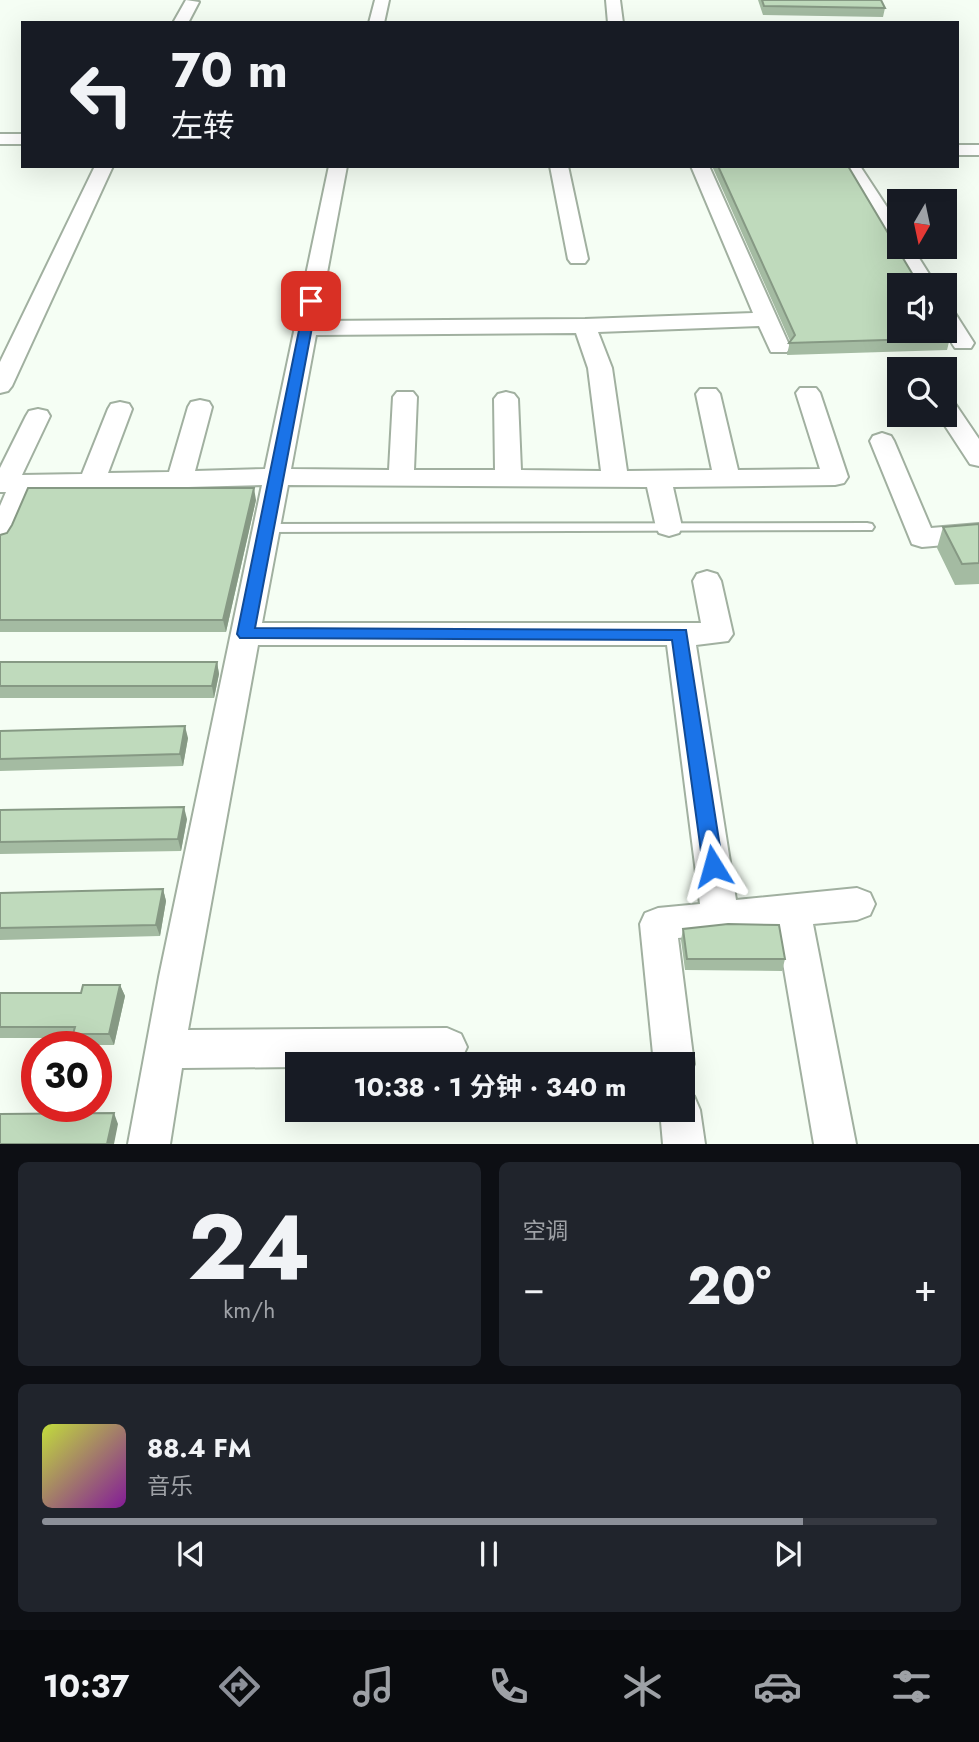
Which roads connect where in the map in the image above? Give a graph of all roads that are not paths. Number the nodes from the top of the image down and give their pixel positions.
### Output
1 (382, 0) edge
2 (613, 0) edge
3 (192, 2) dead end
4 (181, 21) edge
5 (377, 21) edge
6 (616, 21) edge
7 (0, 139) edge
8 (21, 139) edge
9 (959, 150) edge
10 (979, 150) edge
11 (103, 168) edge
12 (338, 168) edge
13 (559, 168) edge
14 (701, 168) edge
15 (852, 168) edge
16 (887, 223) edge
17 (578, 259) dead end
18 (767, 319) junction
19 (585, 327) junction
20 (306, 328) junction
21 (957, 334) edge
22 (963, 343) dead end
23 (779, 347) dead end
24 (0, 386) edge
25 (808, 393) dead end
26 (708, 394) dead end
27 (405, 397) dead end
28 (506, 399) dead end
29 (200, 407) dead end
30 (120, 409) dead end
31 (38, 416) dead end
32 (957, 425) edge
33 (882, 441) dead end
34 (979, 458) edge
35 (276, 477) junction
36 (401, 478) junction
37 (727, 478) junction
38 (508, 479) junction
39 (615, 479) junction
40 (658, 479) junction
41 (180, 480) junction
42 (92, 482) junction
43 (9, 484) edge
44 (669, 527) junction
45 (867, 527) dead end
46 (267, 528) junction
47 (979, 533) edge
48 (0, 536) edge
49 (708, 581) dead end
50 (246, 634) junction
51 (680, 634) junction
52 (857, 904) dead end
53 (792, 910) junction
54 (720, 917) junction
55 (447, 1047) dead end
56 (165, 1049) junction
57 (673, 1052) edge
58 (681, 1122) edge
59 (149, 1143) edge
60 (684, 1143) edge
61 (835, 1143) edge

1 - 5 street
2 - 6 street
3 - 4 street
7 - 8 street
9 - 10 street
11 - 24 street
12 - 20 street
13 - 17 street
14 - 18 street
15 - 16 street
18 - 19 street
18 - 23 street
19 - 20 street
19 - 39 street
20 - 35 street
21 - 22 street
25 - 37 street
26 - 37 street
27 - 36 street
28 - 38 street
29 - 41 street
30 - 42 street
31 - 43 street
32 - 34 street
33 - 47 street
35 - 36 street
35 - 41 street
35 - 46 street
36 - 38 street
37 - 40 street
38 - 39 street
39 - 40 street
40 - 44 street
41 - 42 street
42 - 43 street
43 - 48 street
44 - 45 lane
44 - 46 lane
46 - 50 street
49 - 51 street
50 - 51 street
50 - 56 street
51 - 54 street
52 - 53 street
53 - 54 street
53 - 61 street
54 - 57 street
55 - 56 street
56 - 59 street
58 - 60 street

